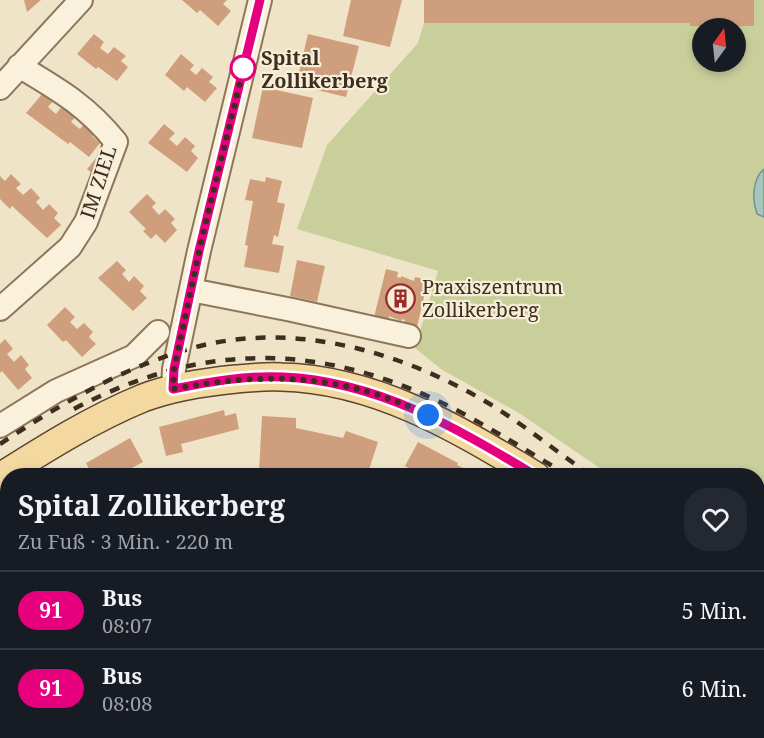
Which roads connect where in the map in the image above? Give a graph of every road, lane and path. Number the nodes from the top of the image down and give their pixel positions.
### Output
1 (81, 0) edge
2 (260, 0) edge
3 (6, 75) edge
4 (191, 290) junction
5 (0, 309) edge
6 (158, 332) dead end
7 (409, 336) dead end
8 (173, 389) junction
9 (0, 426) edge
10 (15, 468) edge
11 (523, 468) edge

1 - 3 street
2 - 4 street
3 - 5 street, IM ZIEL
4 - 7 street
4 - 8 street
6 - 9 street
8 - 10 main road
8 - 11 main road

